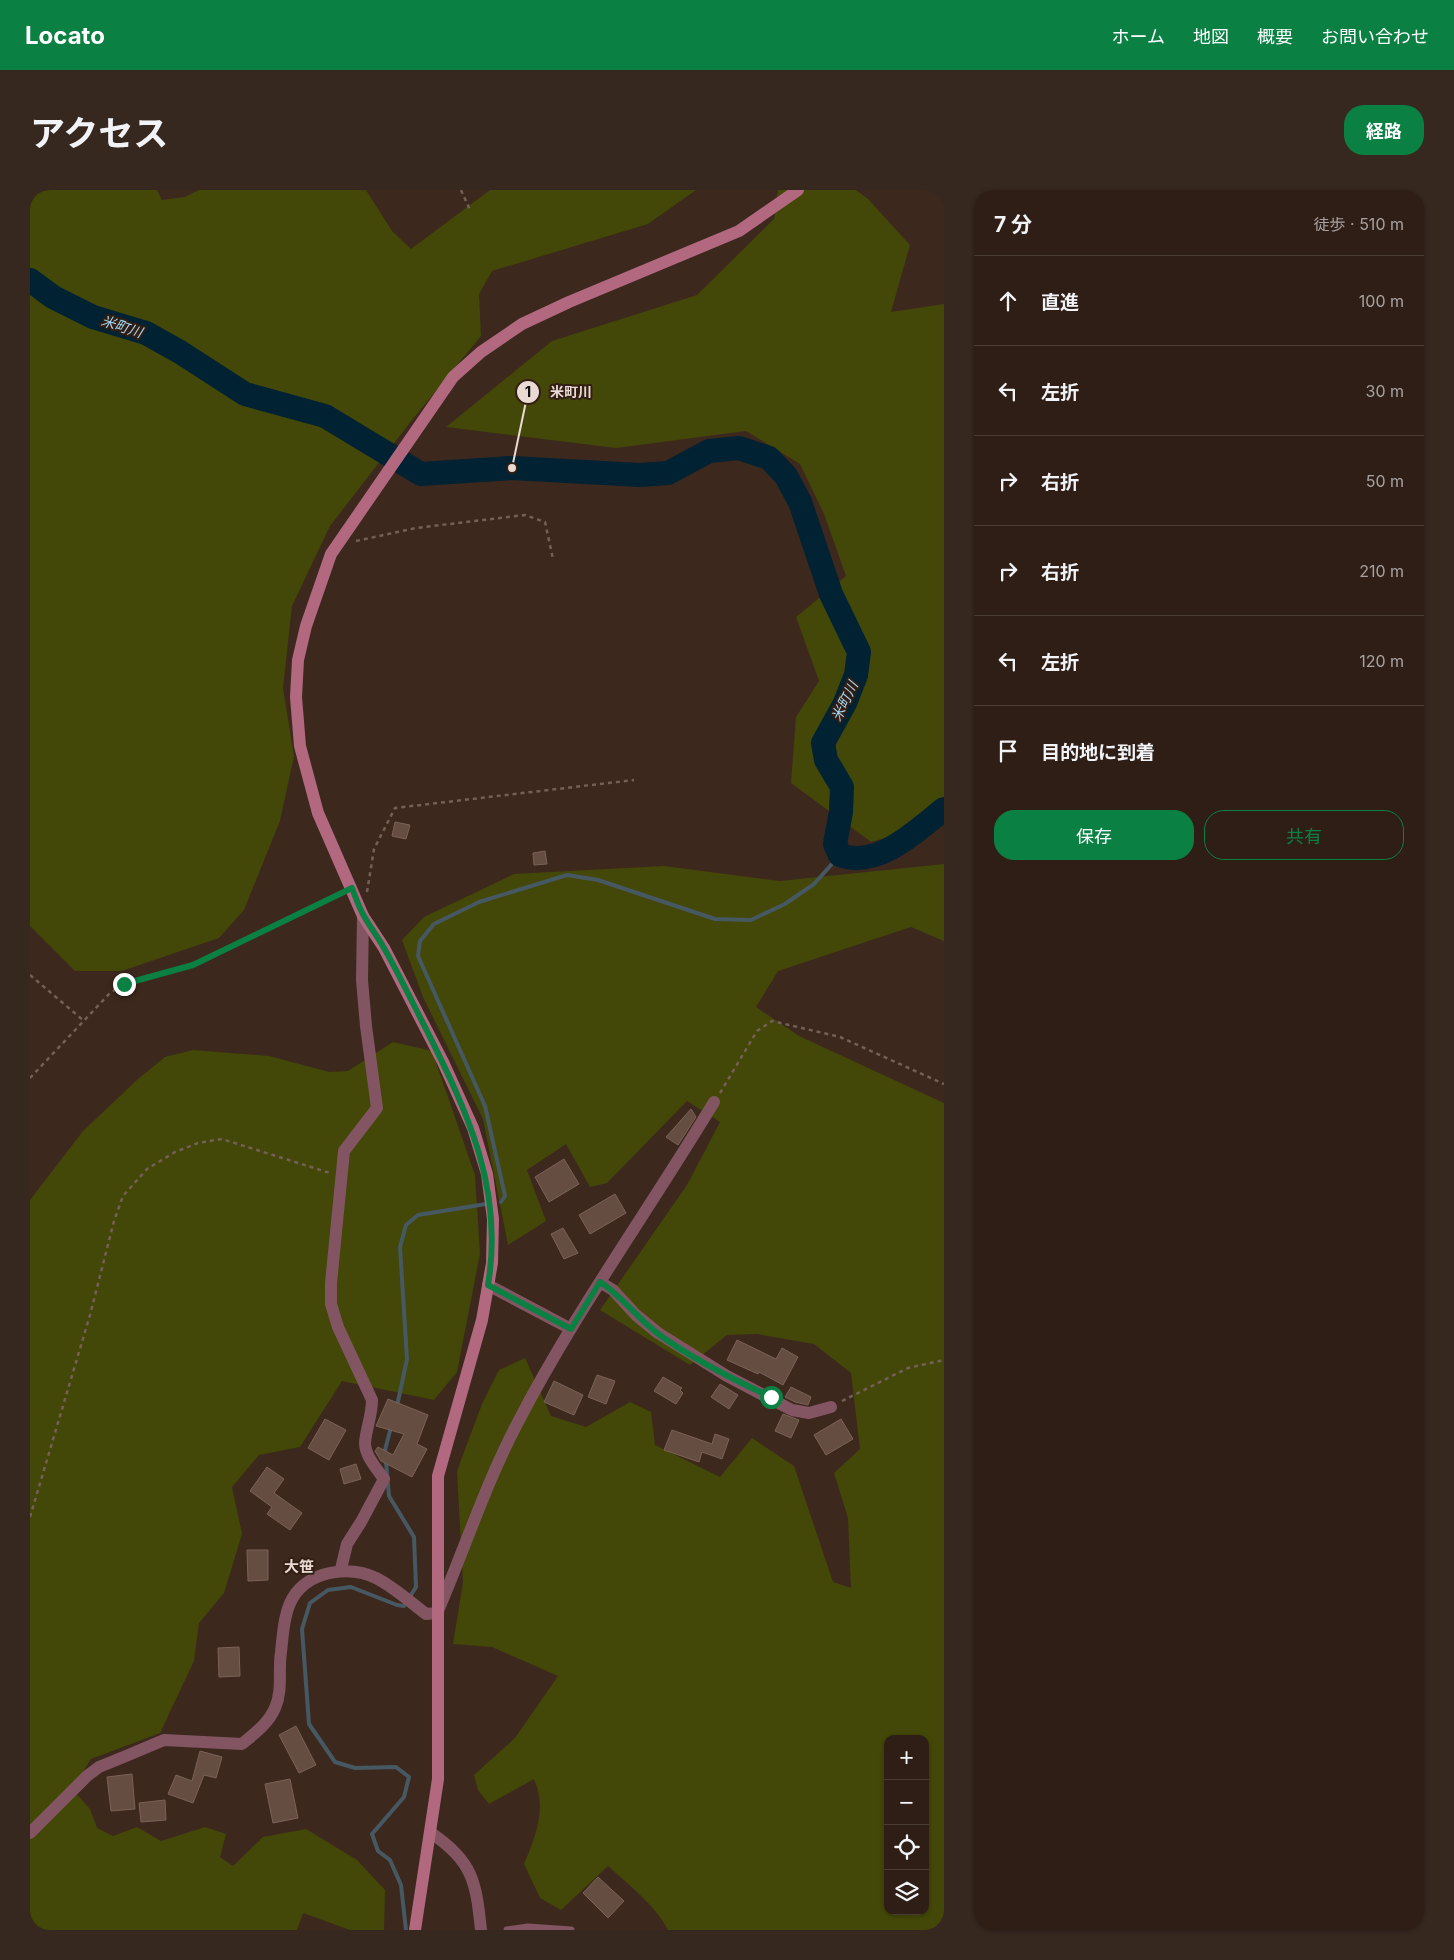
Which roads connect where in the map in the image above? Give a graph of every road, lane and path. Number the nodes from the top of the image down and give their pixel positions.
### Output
1 (461, 190) edge
2 (798, 190) edge
3 (470, 210) dead end
4 (338, 544) junction
5 (553, 559) dead end
6 (634, 780) dead end
7 (352, 888) junction
8 (363, 916) junction
9 (30, 975) edge
10 (84, 1021) junction
11 (30, 1078) edge
12 (944, 1084) edge
13 (714, 1102) joint
14 (341, 1176) junction
15 (600, 1282) junction
16 (488, 1285) junction
17 (571, 1329) junction
18 (944, 1360) edge
19 (831, 1407) joint
20 (30, 1517) edge
21 (341, 1569) junction
22 (431, 1613) junction
23 (30, 1833) edge
24 (431, 1833) junction
25 (415, 1928) edge
26 (481, 1930) edge
27 (507, 1930) edge
28 (571, 1930) edge

1 - 3 path
2 - 4 street
4 - 5 path
4 - 7 street
6 - 8 path
7 - 8 street
7 - 10 path
8 - 14 street
8 - 16 street
9 - 10 path
10 - 11 path
12 - 13 path
13 - 15 street
14 - 20 path
14 - 21 street
15 - 17 street
15 - 19 street
16 - 17 street
16 - 22 street
17 - 22 street
18 - 19 path
21 - 22 street
21 - 23 street
22 - 24 street
24 - 25 street
24 - 26 street
27 - 28 lane

